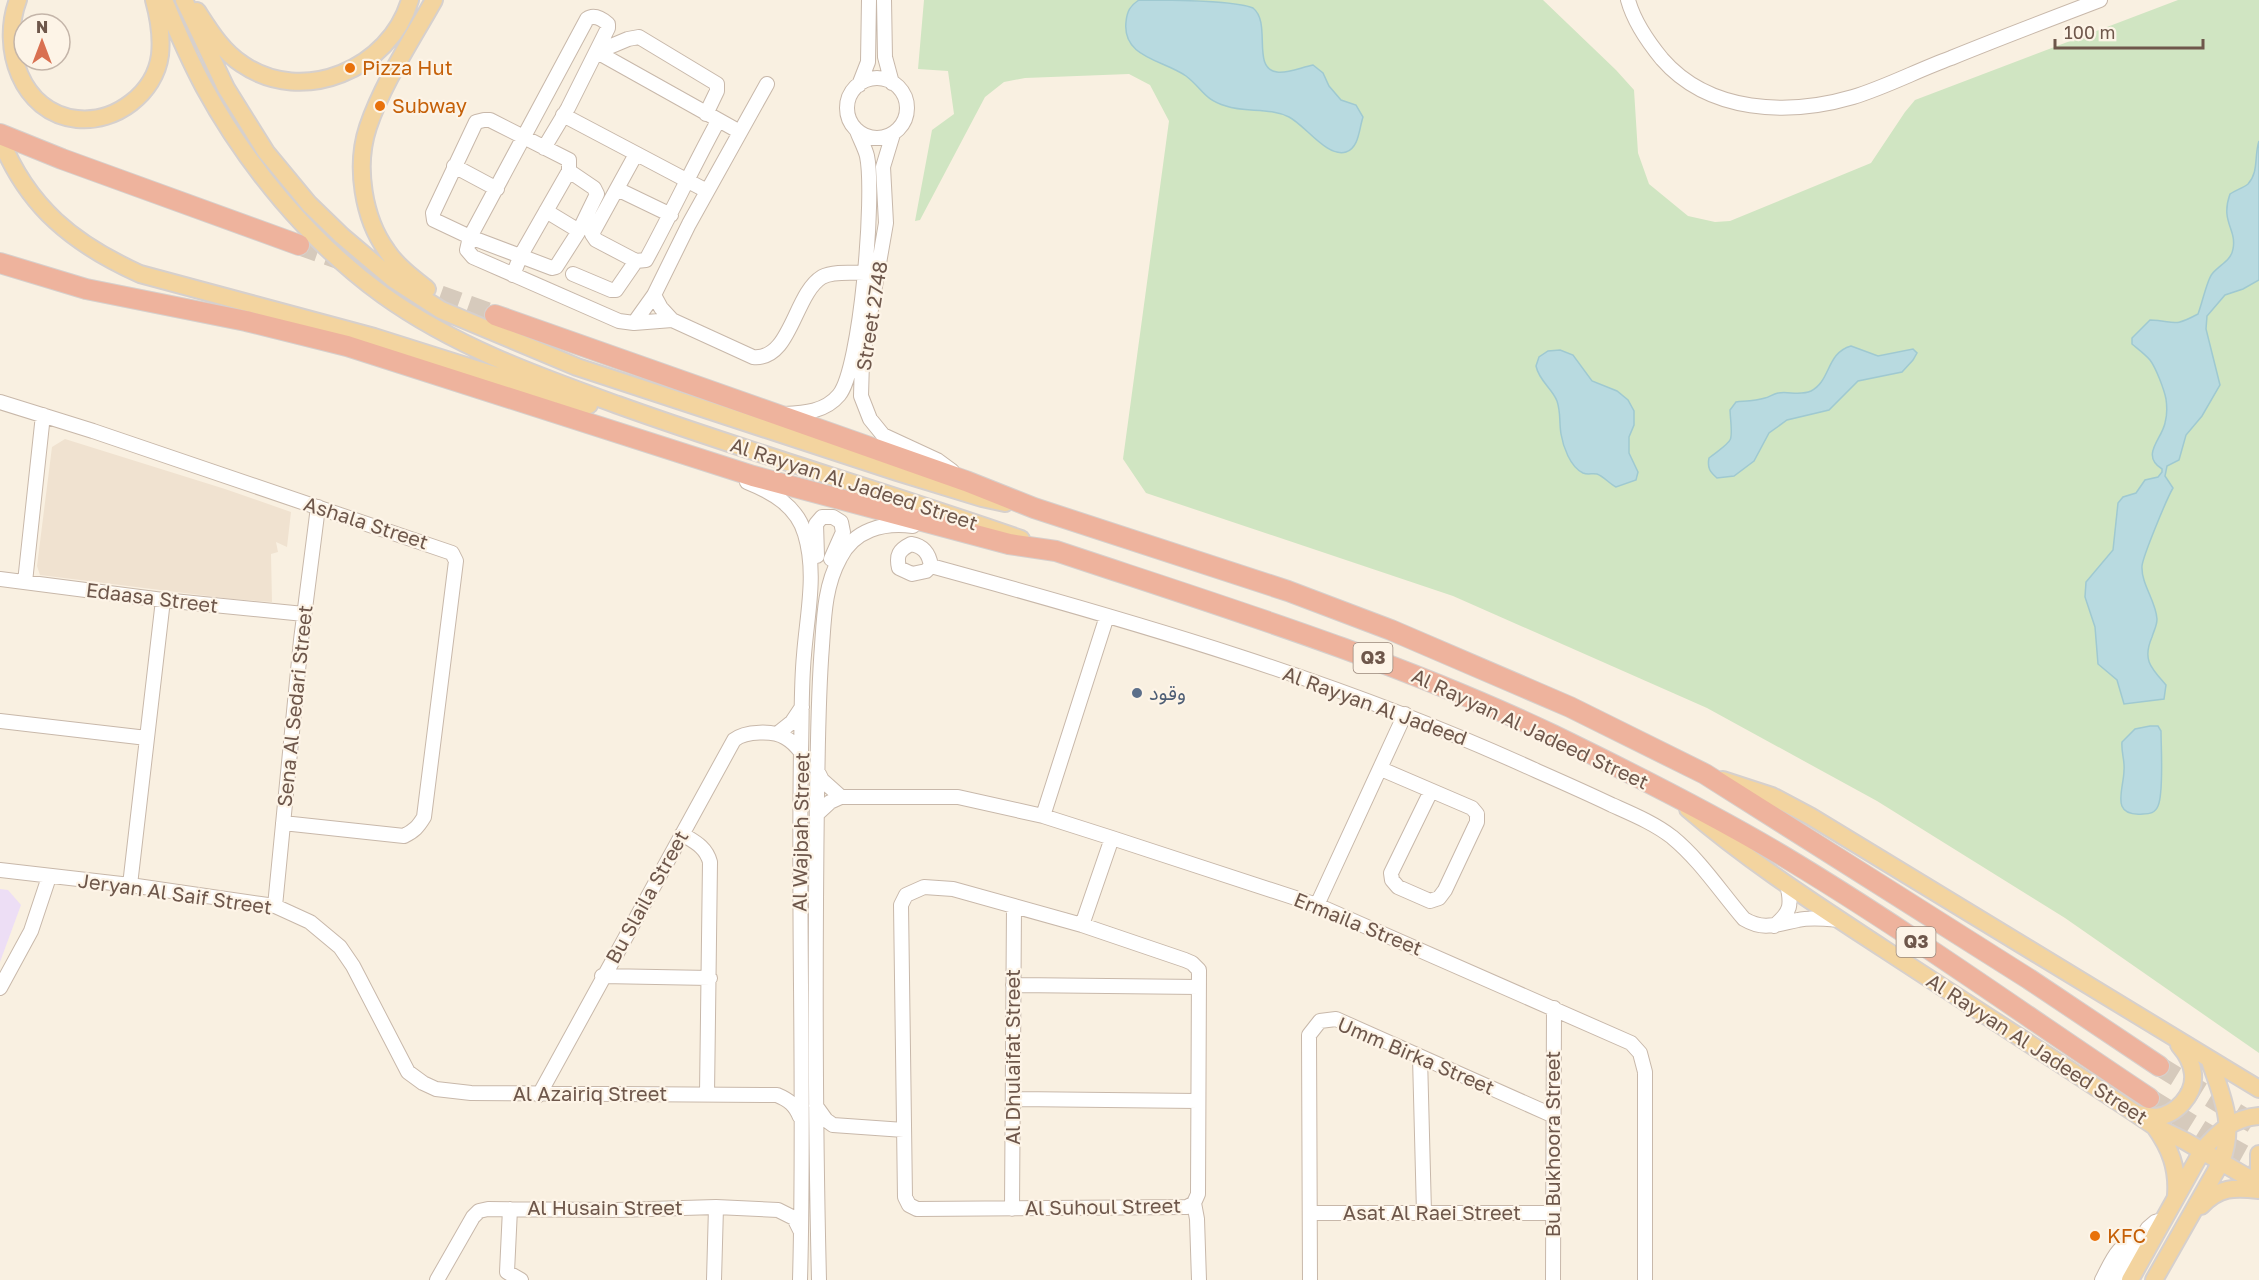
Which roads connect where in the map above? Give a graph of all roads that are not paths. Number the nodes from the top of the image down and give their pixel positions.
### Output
1 (18, 0) edge
2 (154, 0) edge
3 (164, 0) edge
4 (184, 0) edge
5 (191, 0) edge
6 (410, 0) edge
7 (434, 0) edge
8 (869, 0) edge
9 (884, 0) edge
10 (1628, 0) edge
11 (2100, 0) edge
12 (597, 52) junction
13 (892, 83) junction
14 (767, 84) dead end
15 (859, 85) junction
16 (563, 115) junction
17 (712, 117) junction
18 (857, 131) junction
19 (740, 132) junction
20 (892, 134) junction
21 (0, 136) edge
22 (525, 137) junction
23 (544, 148) junction
24 (636, 154) junction
25 (454, 166) junction
26 (569, 171) junction
27 (686, 180) junction
28 (497, 189) junction
29 (617, 189) junction
30 (707, 191) junction
31 (546, 211) junction
32 (671, 215) junction
33 (579, 231) junction
34 (470, 237) junction
35 (868, 240) junction
36 (884, 240) junction
37 (299, 245) tunnel mouth
38 (521, 255) junction
39 (636, 261) junction
40 (0, 263) edge
41 (864, 273) junction
42 (573, 274) dead end
43 (513, 275) junction
44 (654, 294) junction
45 (672, 320) junction
46 (634, 323) junction
47 (495, 324) junction
48 (0, 402) edge
49 (779, 414) junction
50 (43, 415) junction
51 (663, 421) junction
52 (686, 454) junction
53 (966, 481) junction
54 (318, 507) junction
55 (1034, 508) junction
56 (952, 529) junction
57 (1056, 551) junction
58 (931, 566) dead end
59 (0, 579) edge
60 (25, 582) junction
61 (812, 590) junction
62 (825, 598) junction
63 (163, 600) junction
64 (304, 614) junction
65 (1107, 616) junction
66 (802, 706) junction
67 (1405, 714) junction
68 (0, 721) edge
69 (777, 734) junction
70 (147, 738) junction
71 (801, 752) junction
72 (1381, 769) junction
73 (817, 770) junction
74 (1705, 774) junction
75 (1431, 791) junction
76 (840, 797) junction
77 (1676, 798) junction
78 (817, 814) junction
79 (1043, 816) junction
80 (283, 823) junction
81 (682, 834) junction
82 (1112, 838) junction
83 (0, 870) edge
84 (49, 877) junction
85 (1787, 884) junction
86 (130, 885) junction
87 (1317, 905) junction
88 (275, 906) junction
89 (1014, 906) junction
90 (1841, 920) junction
91 (1082, 925) junction
92 (1772, 927) junction
93 (602, 976) junction
94 (710, 978) junction
95 (1013, 985) junction
96 (1199, 987) junction
97 (0, 988) edge
98 (1554, 1008) junction
99 (2175, 1040) junction
100 (1420, 1057) junction
101 (2210, 1061) junction
102 (2159, 1066) tunnel mouth
103 (802, 1069) junction
104 (408, 1072) joint
105 (2259, 1089) edge
106 (707, 1094) junction
107 (539, 1095) junction
108 (777, 1095) junction
109 (2149, 1098) tunnel mouth
110 (1013, 1099) junction
111 (1198, 1101) junction
112 (816, 1106) junction
113 (2136, 1114) junction
114 (1554, 1116) junction
115 (2259, 1116) edge
116 (800, 1117) junction
117 (2229, 1124) junction
118 (2154, 1126) junction
119 (840, 1127) junction
120 (904, 1130) junction
121 (816, 1144) junction
122 (2202, 1151) junction
123 (2259, 1154) edge
124 (2221, 1162) junction
125 (2259, 1172) edge
126 (2259, 1184) edge
127 (2259, 1190) edge
128 (2175, 1196) junction
129 (1194, 1203) junction
130 (716, 1207) junction
131 (510, 1209) junction
132 (1012, 1209) junction
133 (1310, 1213) junction
134 (1424, 1213) junction
135 (1553, 1213) junction
136 (2162, 1220) junction
137 (2188, 1220) junction
138 (801, 1233) junction
139 (2142, 1237) junction
140 (437, 1280) edge
141 (521, 1280) edge
142 (714, 1280) edge
143 (800, 1280) edge
144 (819, 1280) edge
145 (1199, 1280) edge
146 (1310, 1280) edge
147 (1553, 1280) edge
148 (1645, 1280) edge
149 (2102, 1280) edge
150 (2116, 1280) edge
151 (2130, 1280) edge
152 (2154, 1280) edge

1 - 2 main road
3 - 51 main road, Al Rayyan Al Jadeed Street / Q3
4 - 47 main road, Al Rayyan Al Jadeed Street
5 - 6 main road
7 - 47 main road
8 - 15 street
9 - 13 street
10 - 11 street
12 - 16 street
12 - 17 street
12 - 17 street
12 - 22 street
13 - 15 street
13 - 20 street
14 - 19 street
15 - 18 street
16 - 23 street
16 - 24 street
17 - 19 street
17 - 27 street
18 - 20 street
18 - 35 street, Street 2748
19 - 30 street
20 - 36 street, Street 2748
21 - 37 highway
21 - 51 main road
22 - 23 street
22 - 25 street
22 - 28 street
23 - 26 street
24 - 27 street
24 - 29 street
25 - 28 street
25 - 34 street
26 - 31 street
26 - 33 street
27 - 30 street
27 - 32 street
28 - 34 street
29 - 32 street
29 - 39 street
30 - 44 street
31 - 33 street
31 - 38 street
32 - 39 street
33 - 38 street
34 - 38 street
34 - 43 street
35 - 36 street
35 - 41 street, Street 2748
36 - 53 street, Street 2748
38 - 43 street
39 - 42 street
40 - 52 highway
41 - 45 street
41 - 49 street, Street 2748
43 - 46 street
44 - 45 street
44 - 46 street
45 - 46 street
47 - 49 highway
47 - 55 main road, Al Rayyan Al Jadeed Street
48 - 50 street, Ashala Street
49 - 53 highway
50 - 54 street, Ashala Street
50 - 60 street
51 - 57 main road, Al Rayyan Al Jadeed Street / Q3
52 - 56 highway
52 - 61 street, Al Wajbah Street
53 - 55 highway
54 - 64 street, Sena Al Sedari Street
54 - 80 street, Ashala Street
55 - 74 highway, Al Rayyan Al Jadeed Street / Q3
56 - 57 highway
56 - 62 street, Al Wajbah Street
57 - 77 highway, Al Rayyan Al Jadeed Street / Q3
58 - 65 street, Al Rayyan Al Jadeed
59 - 60 street, Edaasa Street
60 - 63 street, Edaasa Street
61 - 62 street
61 - 66 street, Al Wajbah Street
62 - 73 street, Al Wajbah Street
63 - 64 street, Edaasa Street
63 - 70 street
64 - 80 street, Sena Al Sedari Street
65 - 67 street, Al Rayyan Al Jadeed
65 - 79 street
66 - 69 street
66 - 71 street, Al Wajbah Street
67 - 72 street
67 - 92 street, Al Rayyan Al Jadeed
68 - 70 street
69 - 71 street
69 - 81 street, Bu Slaila Street
70 - 86 street
71 - 103 street, Al Wajbah Street
72 - 75 street
72 - 87 street
73 - 76 street
73 - 78 street, Al Wajbah Street
74 - 99 main road, Al Rayyan Al Jadeed Street
74 - 102 highway, Al Rayyan Al Jadeed Street / Q3
75 - 75 street
76 - 78 street
76 - 79 street, Ermaila Street
77 - 85 main road, Al Rayyan Al Jadeed Street
77 - 109 highway, Al Rayyan Al Jadeed Street / Q3
78 - 112 street, Al Wajbah Street
79 - 82 street, Ermaila Street
80 - 88 street, Sena Al Sedari Street
81 - 93 street, Bu Slaila Street
81 - 94 street
82 - 87 street, Ermaila Street
82 - 91 street
83 - 84 street, Jeryan Al Saif Street
84 - 86 street, Jeryan Al Saif Street
84 - 97 street
85 - 90 main road, Al Rayyan Al Jadeed Street
85 - 92 street
86 - 88 street, Jeryan Al Saif Street
87 - 98 street, Ermaila Street
88 - 104 street, Jeryan Al Saif Street
89 - 91 street, Al Suhoul Street
89 - 95 street, Al Dhulaifat Street
89 - 120 street, Al Suhoul Street
90 - 92 street
90 - 113 main road, Al Rayyan Al Jadeed Street
91 - 96 street, Al Suhoul Street
93 - 94 street
93 - 107 street, Bu Slaila Street
94 - 106 street
95 - 96 street
95 - 110 street, Al Dhulaifat Street
96 - 111 street, Al Suhoul Street
98 - 114 street, Bu Bukhoora Street
98 - 148 street, Ermaila Street
99 - 101 main road, Al Rayyan Al Jadeed Street
99 - 113 main road
100 - 114 street, Umm Birka Street
100 - 133 street, Umm Birka Street
100 - 134 street
101 - 105 main road, Al Rayyan Al Jadeed Street
101 - 117 main road
103 - 108 street
103 - 116 street, Al Wajbah Street
104 - 107 street, Al Azairiq Street
106 - 107 street, Al Azairiq Street
106 - 108 street, Al Azairiq Street
108 - 116 street
110 - 111 street
110 - 132 street, Al Dhulaifat Street
111 - 129 street, Al Suhoul Street
112 - 119 street
112 - 121 street, Al Wajbah Street
113 - 118 main road, Al Rayyan Al Jadeed Street
114 - 135 street, Bu Bukhoora Street
115 - 117 main road
116 - 138 street, Al Wajbah Street
117 - 122 main road
117 - 124 main road
118 - 122 main road, Al Rayyan Al Jadeed Street
118 - 128 main road
119 - 120 street
119 - 121 street
120 - 132 street, Al Suhoul Street
121 - 144 street, Al Wajbah Street
122 - 124 main road, Al Rayyan Al Jadeed Street
122 - 128 main road
123 - 125 main road
124 - 126 main road, Al Rayyan Al Jadeed Street
124 - 137 main road
127 - 137 main road
128 - 136 main road
129 - 132 street, Al Suhoul Street
129 - 145 street
130 - 131 street, Al Husain Street
130 - 138 street, Al Husain Street
130 - 142 street
131 - 140 street, Al Husain Street
131 - 141 street
133 - 134 street, Asat Al Raei Street
133 - 146 street, Umm Birka Street
134 - 135 street, Asat Al Raei Street
135 - 147 street, Bu Bukhoora Street
136 - 139 street
136 - 151 main road
137 - 152 main road
138 - 143 street, Al Wajbah Street
139 - 149 street
139 - 150 street

